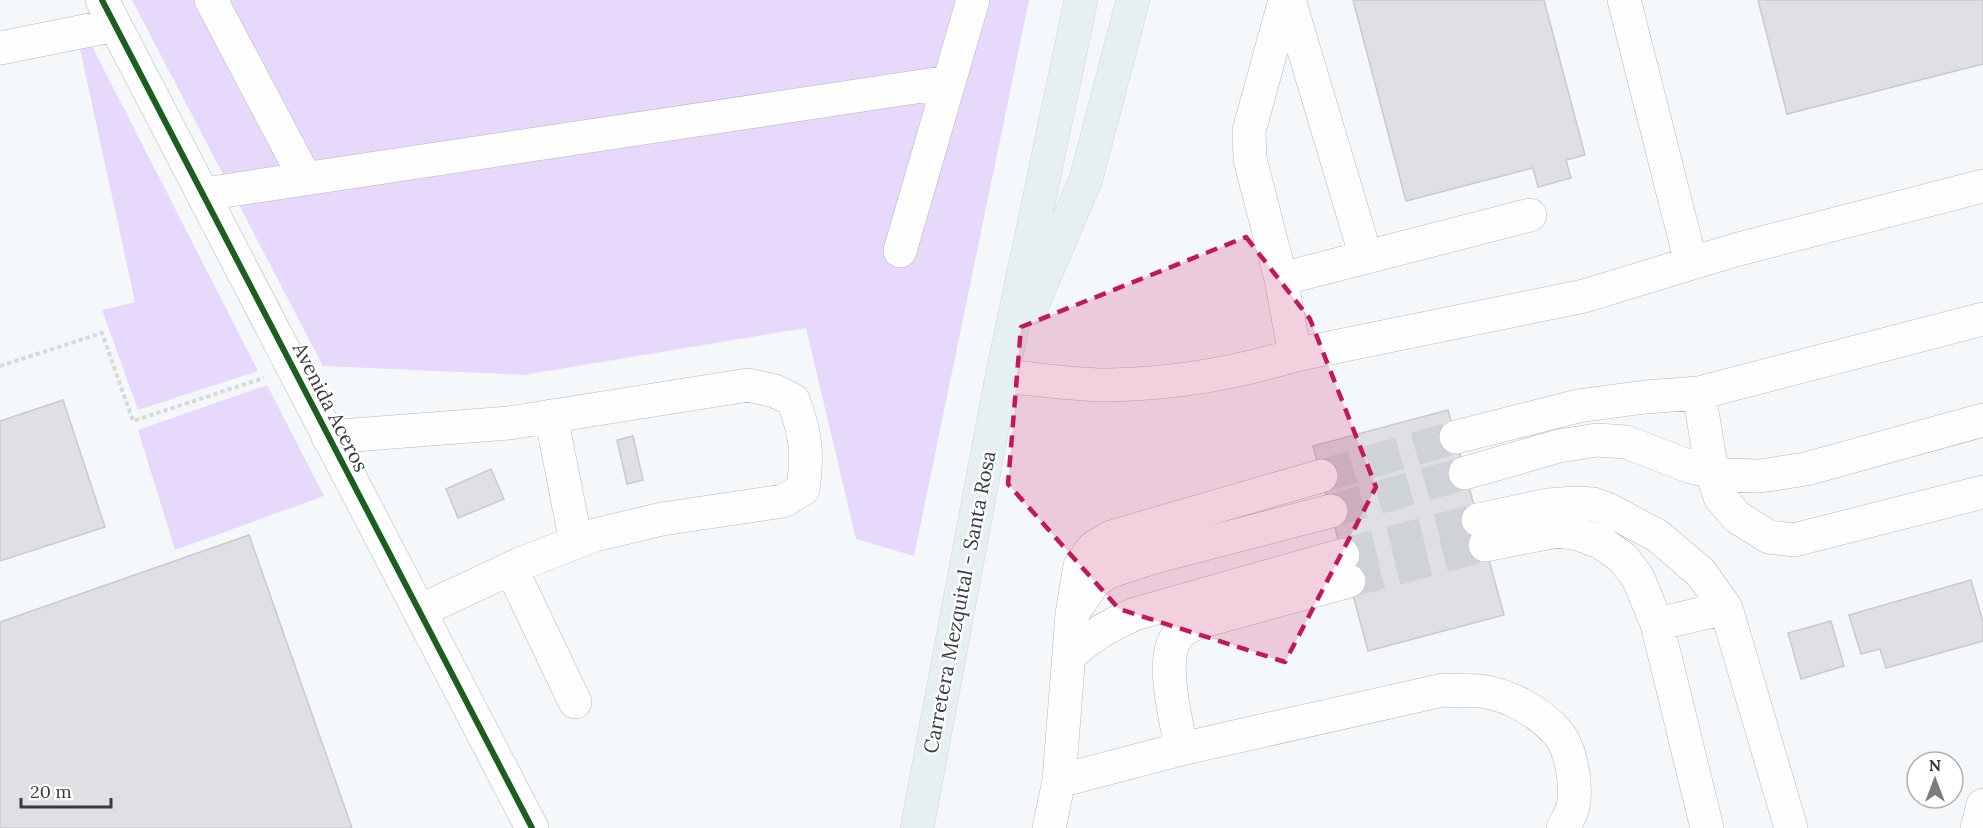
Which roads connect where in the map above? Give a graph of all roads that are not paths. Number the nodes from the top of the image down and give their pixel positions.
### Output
1 (211, 0) edge
2 (973, 0) edge
3 (1081, 0) edge
4 (1133, 0) edge
5 (1287, 0) edge
6 (1624, 0) edge
7 (109, 13) edge
8 (0, 48) edge
9 (949, 82) junction
10 (304, 178) junction
11 (1983, 186) edge
12 (204, 194) junction
13 (1530, 215) dead end
14 (900, 251) dead end
15 (1366, 256) junction
16 (1691, 263) junction
17 (1281, 279) junction
18 (1983, 320) edge
19 (1295, 356) junction
20 (1002, 376) junction
21 (1699, 393) junction
22 (551, 416) junction
23 (1983, 420) edge
24 (328, 437) junction
25 (1456, 437) tunnel mouth
26 (1712, 472) junction
27 (1465, 473) tunnel mouth
28 (1321, 476) tunnel mouth
29 (1983, 492) edge
30 (1331, 511) tunnel mouth
31 (576, 542) junction
32 (511, 568) junction
33 (1726, 608) junction
34 (420, 611) junction
35 (1072, 614) junction
36 (1657, 624) junction
37 (1070, 655) junction
38 (575, 702) dead end
39 (1182, 749) junction
40 (1059, 781) junction
41 (1983, 805) edge
42 (532, 828) edge
43 (917, 828) edge
44 (1049, 828) edge
45 (1563, 828) edge
46 (1707, 828) edge
47 (1791, 828) edge
48 (1977, 828) edge

1 - 10 street
2 - 9 street
3 - 20 main road, Carretera Mezquital - Santa Rosa
4 - 20 main road, Carretera Mezquital - Santa Rosa
5 - 15 street
5 - 17 street
6 - 16 street
7 - 8 street
7 - 12 street, Avenida Aceros
9 - 10 street
9 - 14 street
10 - 12 street
11 - 16 street
12 - 24 street, Avenida Aceros
13 - 15 street
15 - 17 street
16 - 19 street
17 - 19 street
18 - 21 street
19 - 20 street
20 - 43 main road, Carretera Mezquital - Santa Rosa
21 - 25 street
21 - 26 street
22 - 24 street
22 - 31 street
22 - 31 street
23 - 26 street
24 - 34 street, Avenida Aceros
26 - 27 street
26 - 29 street
28 - 35 street
30 - 35 street
31 - 32 street
32 - 34 street
32 - 38 street
33 - 36 street
33 - 36 street
33 - 47 street
34 - 42 street, Avenida Aceros
35 - 37 street
36 - 46 street
37 - 39 street
37 - 40 street
39 - 40 street
39 - 45 street
40 - 44 street
41 - 48 street

